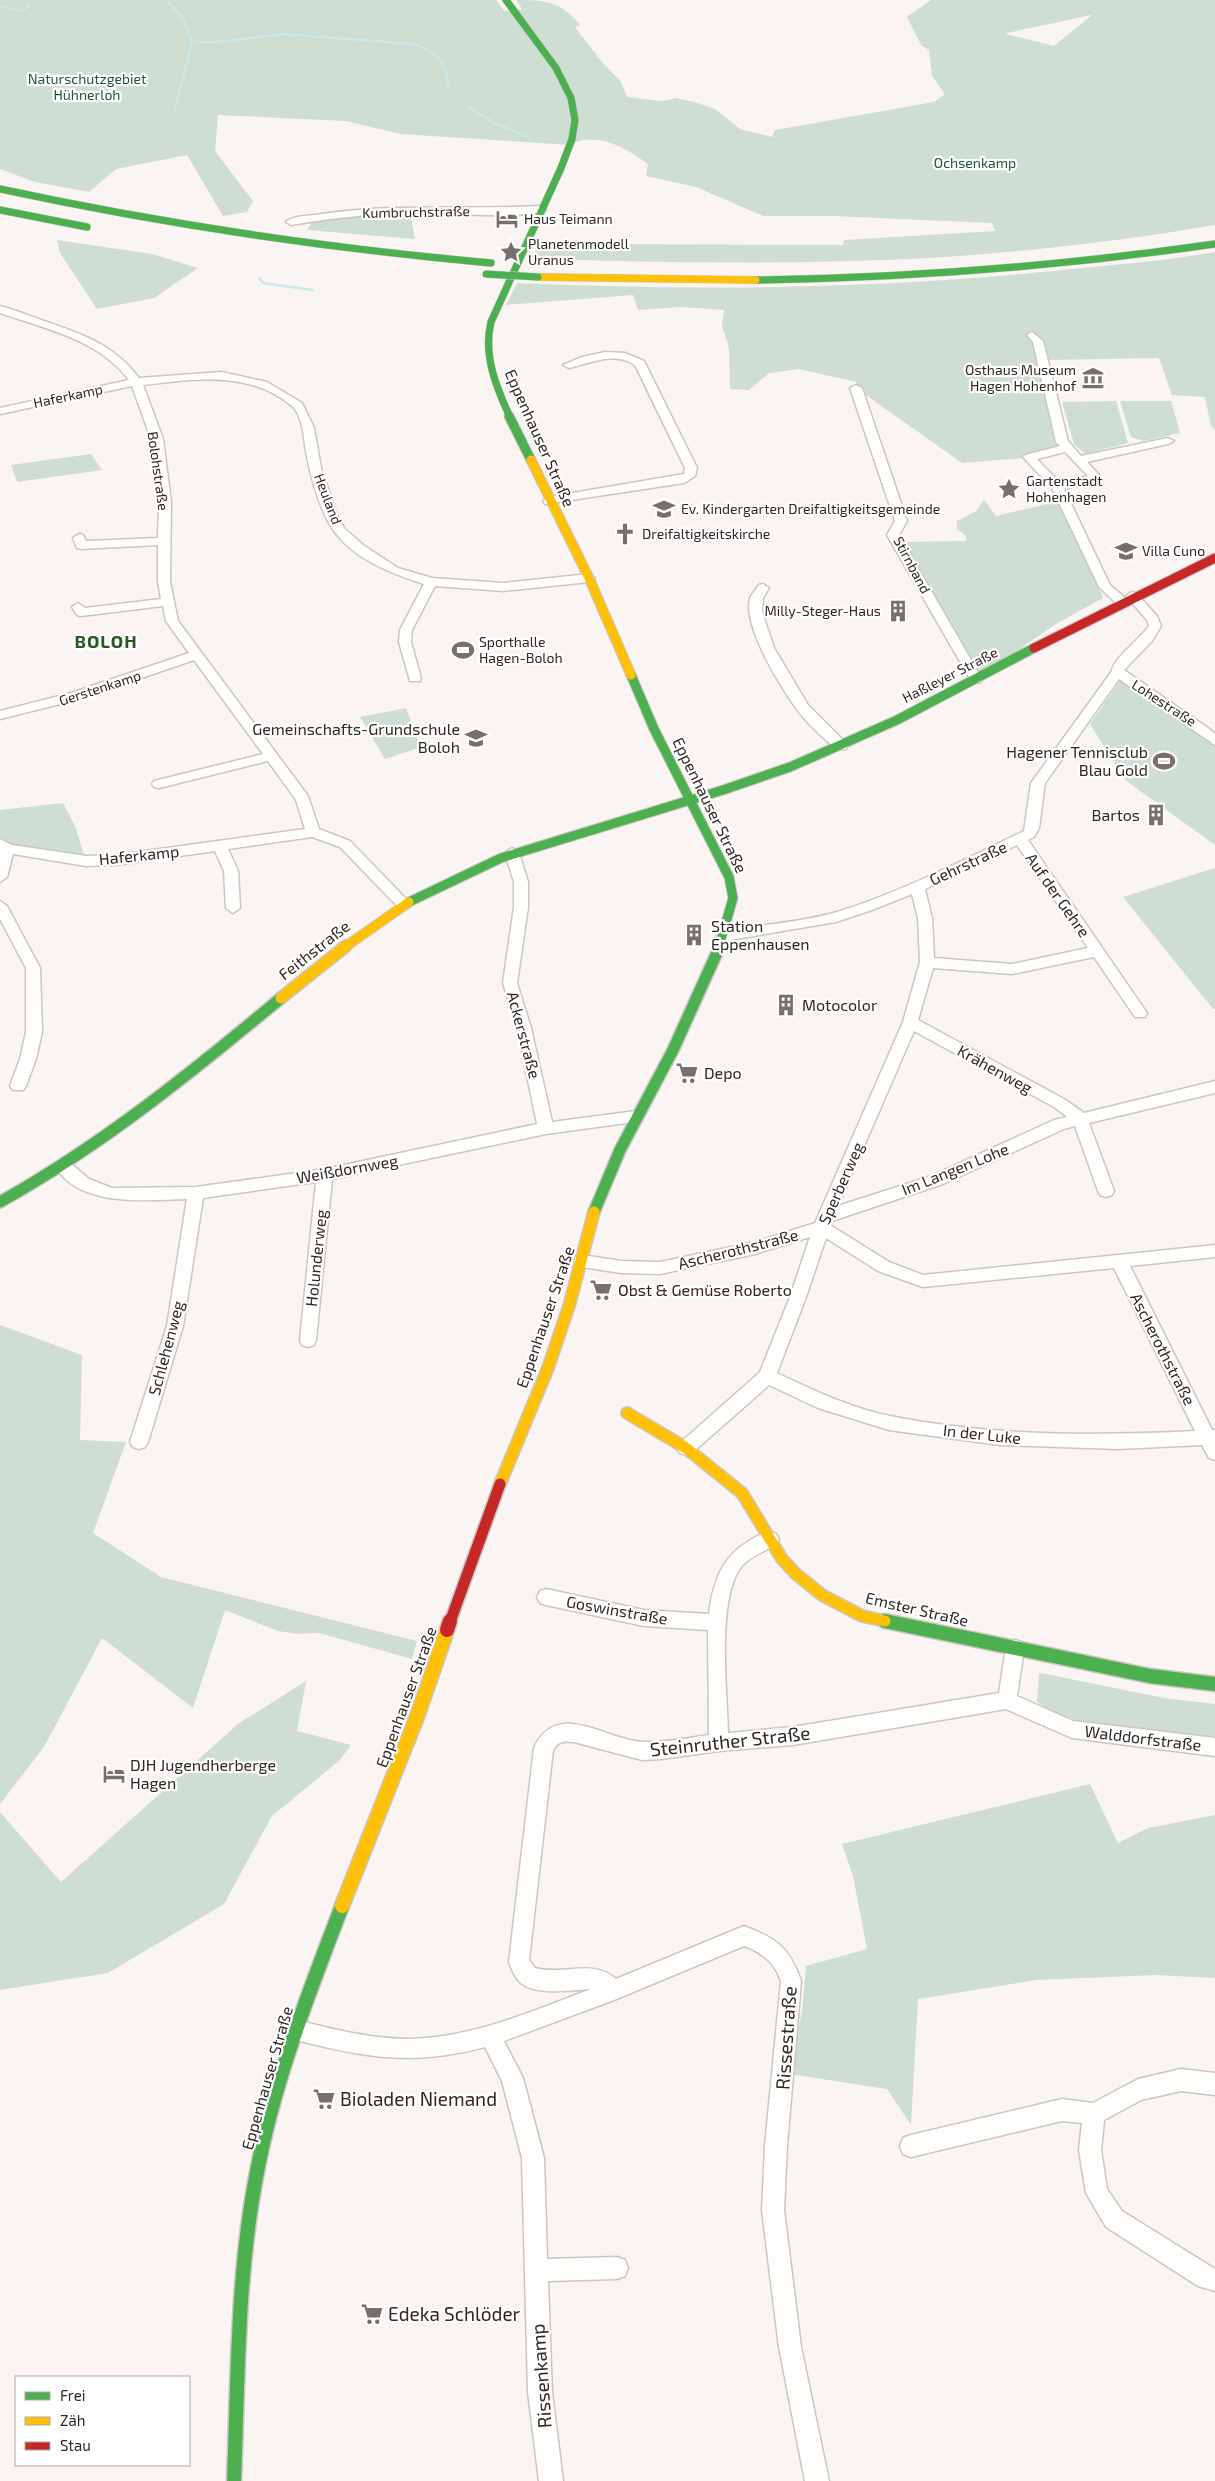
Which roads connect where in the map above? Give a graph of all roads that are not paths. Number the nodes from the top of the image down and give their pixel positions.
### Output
1 (506, 0) edge
2 (1, 181) edge
3 (0, 200) edge
4 (541, 209) junction
5 (0, 210) edge
6 (291, 222) dead end
7 (1215, 232) edge
8 (1215, 244) edge
9 (489, 268) junction
10 (428, 269) dead end
11 (540, 272) junction
12 (0, 309) edge
13 (18, 316) junction
14 (0, 320) edge
15 (1032, 335) dead end
16 (569, 365) dead end
17 (136, 382) junction
18 (856, 388) dead end
19 (0, 411) edge
20 (1168, 441) dead end
21 (1067, 448) junction
22 (1078, 460) junction
23 (1057, 487) junction
24 (549, 501) junction
25 (163, 541) junction
26 (81, 544) dead end
27 (1215, 558) edge
28 (589, 578) junction
29 (432, 582) junction
30 (762, 588) dead end
31 (1127, 599) junction
32 (167, 602) junction
33 (80, 611) dead end
34 (198, 654) junction
35 (1118, 671) junction
36 (415, 678) dead end
37 (976, 679) junction
38 (0, 714) edge
39 (1215, 741) edge
40 (841, 746) junction
41 (272, 756) junction
42 (159, 784) dead end
43 (690, 801) junction
44 (313, 832) junction
45 (1020, 839) junction
46 (220, 846) junction
47 (4, 847) edge
48 (512, 853) junction
49 (0, 877) edge
50 (917, 886) junction
51 (404, 905) junction
52 (0, 906) edge
53 (233, 908) dead end
54 (724, 936) junction
55 (1098, 952) junction
56 (927, 962) junction
57 (1140, 1013) dead end
58 (910, 1022) junction
59 (18, 1086) dead end
60 (1215, 1087) edge
61 (636, 1117) junction
62 (1080, 1118) junction
63 (546, 1128) junction
64 (63, 1166) junction
65 (325, 1175) junction
66 (1106, 1191) dead end
67 (196, 1192) junction
68 (0, 1202) edge
69 (824, 1222) junction
70 (1215, 1251) edge
71 (582, 1260) junction
72 (1119, 1261) junction
73 (308, 1340) dead end
74 (767, 1376) junction
75 (627, 1413) dead end
76 (1211, 1437) edge
77 (139, 1442) dead end
78 (686, 1448) junction
79 (1215, 1454) edge
80 (770, 1539) junction
81 (546, 1597) dead end
82 (718, 1623) junction
83 (1015, 1648) junction
84 (1215, 1684) edge
85 (1007, 1700) junction
86 (719, 1742) junction
87 (1215, 1747) edge
88 (614, 1990) junction
89 (296, 2030) junction
90 (490, 2036) junction
91 (1215, 2084) edge
92 (1094, 2114) junction
93 (911, 2146) dead end
94 (617, 2268) dead end
95 (537, 2270) junction
96 (1215, 2280) edge
97 (234, 2481) edge
98 (551, 2481) edge
99 (817, 2481) edge

1 - 4 main road, Eppenhauser Straße
2 - 9 main road
3 - 5 main road
4 - 6 street, Kumbruchstraße
4 - 24 main road, Eppenhauser Straße
7 - 11 main road
8 - 11 main road
9 - 10 main road
9 - 11 main road
12 - 13 street, Bolohstraße
13 - 14 street
13 - 17 street, Bolohstraße
15 - 21 street
16 - 24 street
17 - 19 street, Haferkamp
17 - 25 street, Bolohstraße
17 - 29 street, Heuland
18 - 37 street, Stirnband
20 - 22 street
21 - 22 street
21 - 23 street
22 - 23 street
23 - 31 street
24 - 28 main road, Eppenhauser Straße
25 - 26 street
25 - 32 street, Bolohstraße
27 - 31 main road, Haßleyer Straße
28 - 29 street, Heuland
28 - 43 main road, Eppenhauser Straße
29 - 36 street
30 - 40 street
31 - 35 street, Lohestraße
31 - 37 main road, Haßleyer Straße
32 - 33 street
32 - 34 street, Bolohstraße
34 - 38 street, Gerstenkamp
34 - 41 street, Bolohstraße
35 - 39 street, Lohestraße
35 - 45 street, Gehrstraße
37 - 40 main road, Haßleyer Straße
40 - 43 main road, Haßleyer Straße
41 - 42 street
41 - 44 street, Bolohstraße
43 - 48 main road, Feithstraße
43 - 54 main road, Eppenhauser Straße
44 - 46 street, Haferkamp
44 - 51 street
45 - 50 street, Gehrstraße
45 - 55 street, Auf der Gehre
46 - 47 street, Haferkamp
46 - 53 street
47 - 49 street
48 - 51 main road, Feithstraße
48 - 63 street, Ackerstraße
50 - 54 street, Gehrstraße
50 - 56 street, Sperberweg
51 - 64 main road, Feithstraße
52 - 59 street
54 - 61 main road, Eppenhauser Straße
55 - 56 street, Auf der Gehre
55 - 57 street, Auf der Gehre
56 - 58 street, Sperberweg
58 - 62 street, Krähenweg
58 - 69 street, Sperberweg
60 - 62 street, Im Langen Lohe
61 - 63 street, Weißdornweg
61 - 71 main road, Eppenhauser Straße
62 - 66 street
62 - 69 street, Im Langen Lohe
63 - 65 street, Weißdornweg
64 - 67 street, Weißdornweg
64 - 68 main road, Feithstraße
65 - 67 street, Weißdornweg
65 - 73 street, Holunderweg
67 - 77 street, Schlehenweg
69 - 71 street, Ascherothstraße
69 - 72 street, Ascherothstraße
69 - 74 street, Sperberweg
70 - 72 street, Ascherothstraße
71 - 89 main road, Eppenhauser Straße
72 - 76 street, Ascherothstraße
74 - 76 street, In der Luke
74 - 78 street, Sperberweg
75 - 78 main road, Emster Straße
76 - 79 street
78 - 80 main road, Emster Straße
80 - 82 street
80 - 83 main road, Emster Straße
81 - 82 street, Goswinstraße
82 - 86 street
83 - 84 main road, Emster Straße
83 - 85 street
85 - 86 street, Steinruther Straße
85 - 87 street, Walddorfstraße
86 - 88 street, Steinruther Straße
88 - 90 street, Rissestraße
88 - 99 street, Rissestraße
89 - 90 street, Rissestraße
89 - 97 main road, Eppenhauser Straße
90 - 95 street, Rissenkamp
91 - 92 street
92 - 93 street
92 - 96 street
94 - 95 street
95 - 98 street, Rissenkamp

